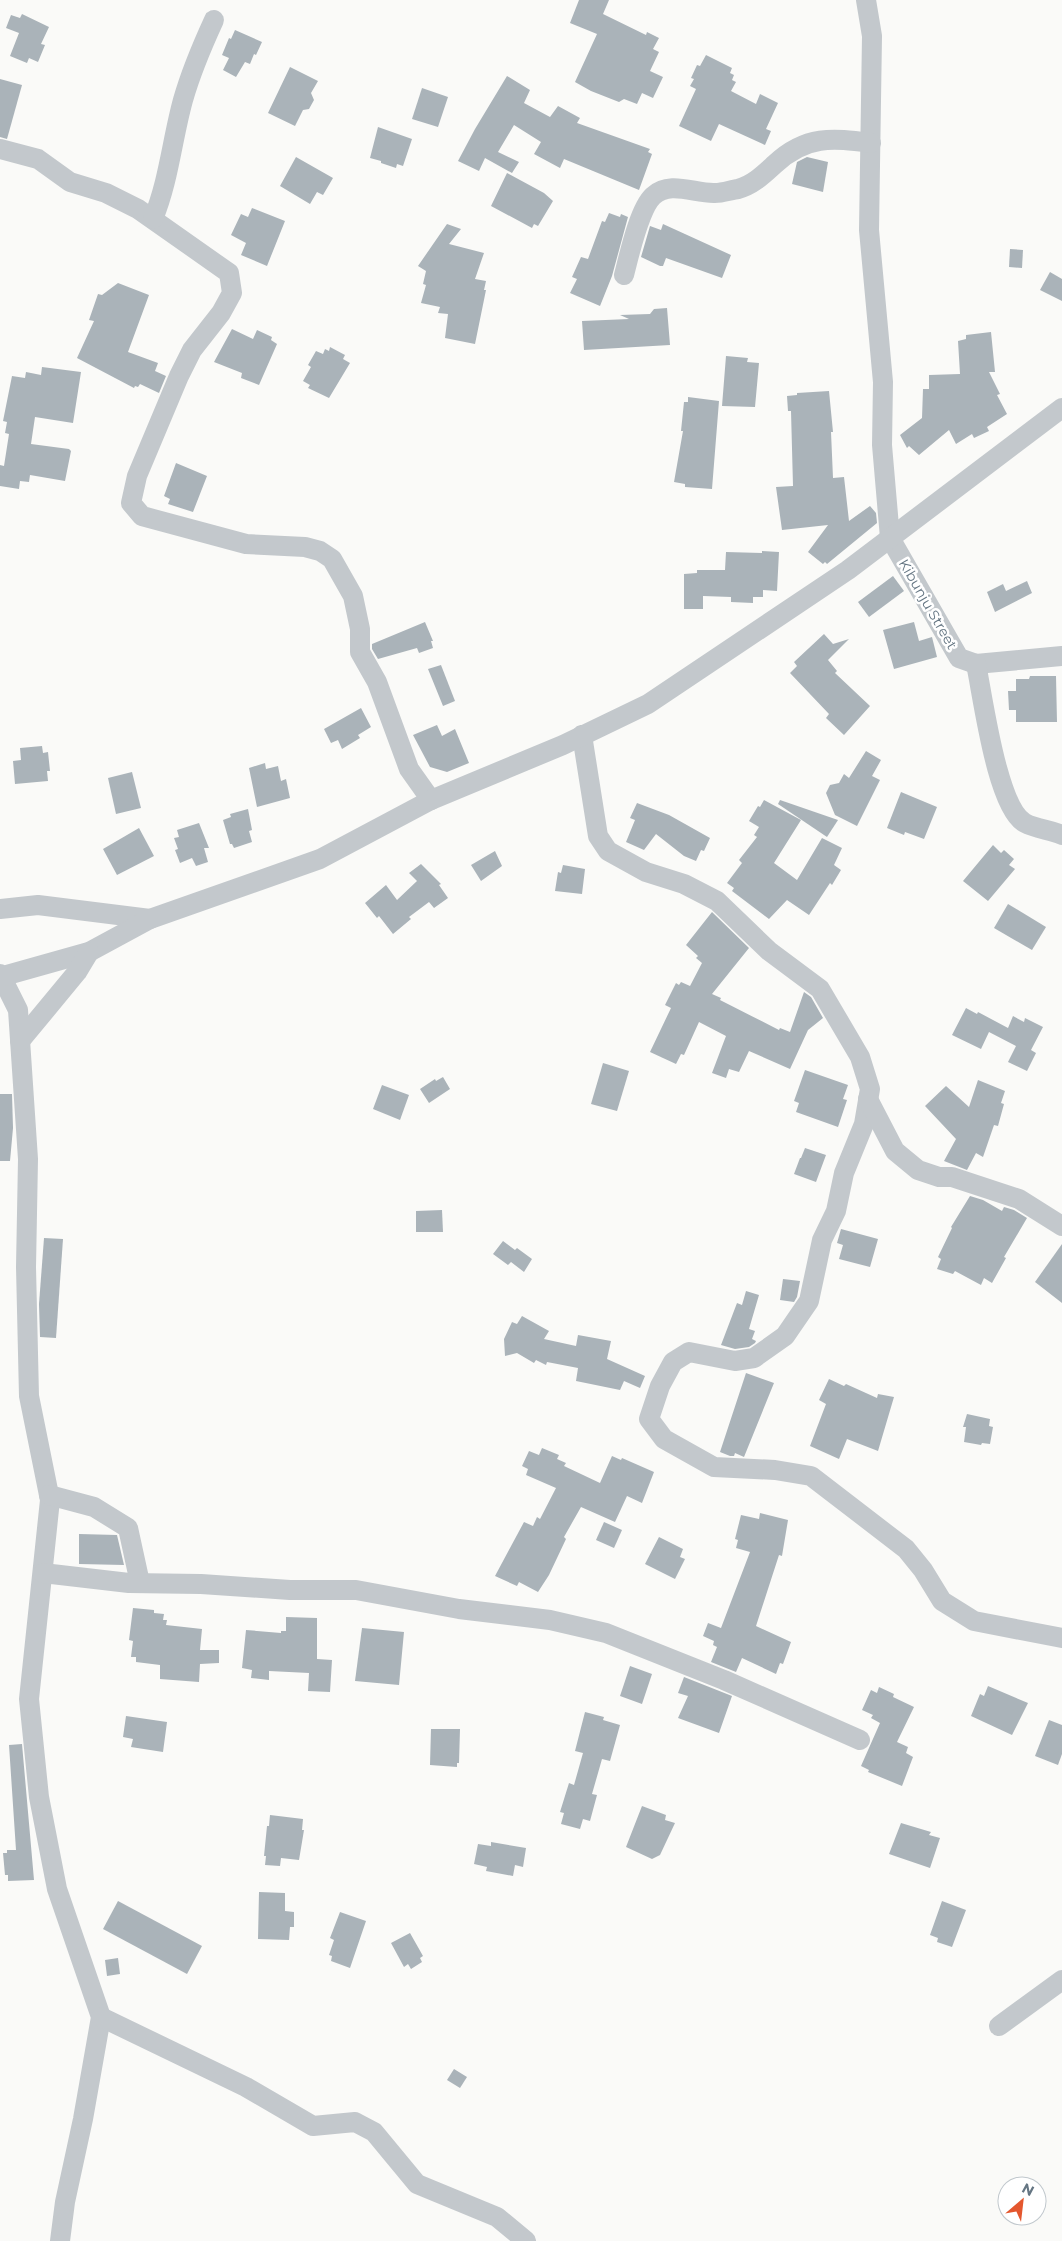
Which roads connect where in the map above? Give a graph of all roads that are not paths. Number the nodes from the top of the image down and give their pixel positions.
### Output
1 (866, 0) edge
2 (214, 20) dead end
3 (871, 143) junction
4 (0, 149) edge
5 (153, 219) junction
6 (624, 274) dead end
7 (1062, 408) edge
8 (890, 538) junction
9 (1062, 656) edge
10 (976, 664) junction
11 (582, 734) junction
12 (431, 800) junction
13 (1062, 835) edge
14 (0, 909) edge
15 (150, 919) junction
16 (88, 952) junction
17 (0, 976) edge
18 (20, 1040) junction
19 (868, 1099) junction
20 (1062, 1226) edge
21 (49, 1495) junction
22 (43, 1574) junction
23 (140, 1583) junction
24 (1062, 1638) edge
25 (860, 1740) dead end
26 (1062, 1980) edge
27 (101, 2017) junction
28 (999, 2026) dead end
29 (60, 2241) edge
30 (526, 2241) edge

1 - 3 street
2 - 5 street
3 - 6 street
3 - 8 street
4 - 5 street
5 - 12 street
7 - 8 street
8 - 10 street, Kibunju Street
8 - 11 street
9 - 10 street
10 - 13 street
11 - 12 street
11 - 19 street
12 - 15 street
14 - 15 street
15 - 16 street
16 - 17 street
16 - 18 street
17 - 18 street
18 - 21 street
19 - 20 street
19 - 24 street
21 - 22 street
21 - 23 street
22 - 23 street
22 - 27 street
23 - 25 street
26 - 28 street
27 - 29 street
27 - 30 street

